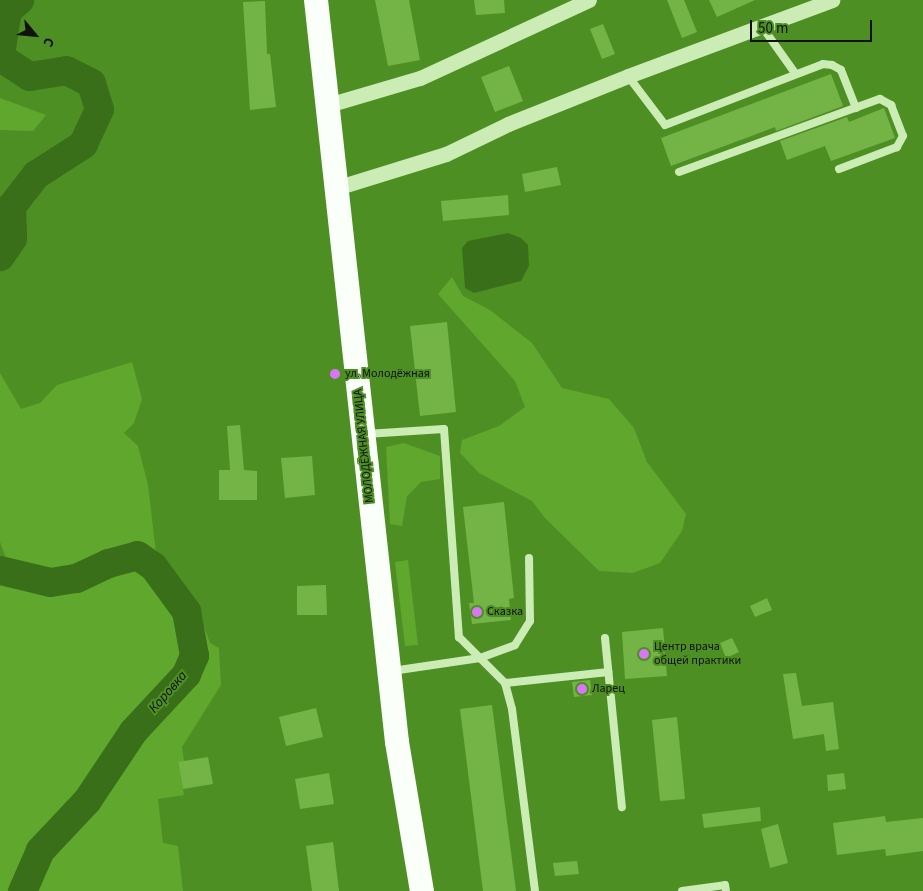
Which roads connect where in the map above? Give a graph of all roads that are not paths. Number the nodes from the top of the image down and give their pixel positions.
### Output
1 (316, 0) edge
2 (589, 0) edge
3 (832, 0) edge
4 (763, 28) junction
5 (795, 73) junction
6 (628, 76) junction
7 (328, 105) junction
8 (856, 108) junction
9 (839, 169) dead end
10 (679, 172) dead end
11 (336, 188) junction
12 (363, 434) junction
13 (529, 558) dead end
14 (606, 638) dead end
15 (480, 658) junction
16 (389, 671) junction
17 (608, 672) junction
18 (505, 683) junction
19 (622, 807) dead end
20 (422, 891) edge
21 (535, 891) edge
22 (682, 891) edge
23 (726, 891) edge

1 - 7 main road, МОЛОДЁЖНАЯ УЛИЦА
2 - 7 street
3 - 4 street
4 - 5 lane
4 - 6 street
5 - 6 lane
5 - 8 lane
6 - 11 street
7 - 11 main road, МОЛОДЁЖНАЯ УЛИЦА
8 - 9 lane
8 - 10 lane
11 - 12 main road, МОЛОДЁЖНАЯ УЛИЦА
12 - 15 lane
12 - 16 main road, МОЛОДЁЖНАЯ УЛИЦА
13 - 15 lane
14 - 17 lane
15 - 16 lane
15 - 18 lane
16 - 20 main road, МОЛОДЁЖНАЯ УЛИЦА
17 - 18 lane
17 - 19 lane
18 - 21 lane
22 - 23 lane

